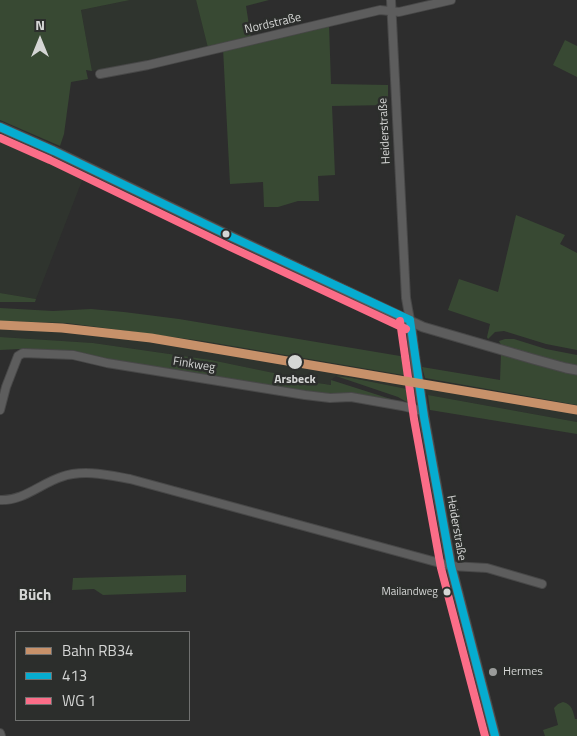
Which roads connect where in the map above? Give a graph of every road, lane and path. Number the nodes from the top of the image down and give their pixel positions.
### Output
1 (391, 0) edge
2 (451, 0) edge
3 (391, 11) junction
4 (100, 74) dead end
5 (0, 127) edge
6 (410, 320) junction
7 (577, 370) edge
8 (0, 410) edge
9 (423, 411) junction
10 (0, 500) edge
11 (451, 566) junction
12 (542, 584) dead end
13 (495, 736) edge

1 - 3 street, Heiderstraße
2 - 3 street, Nordstraße
3 - 4 street, Nordstraße
3 - 6 street, Heiderstraße
5 - 6 street
6 - 7 street
6 - 9 street, Heiderstraße
8 - 9 street, Finkweg
9 - 11 street, Heiderstraße
10 - 11 street
11 - 12 street
11 - 13 street, Heiderstraße

